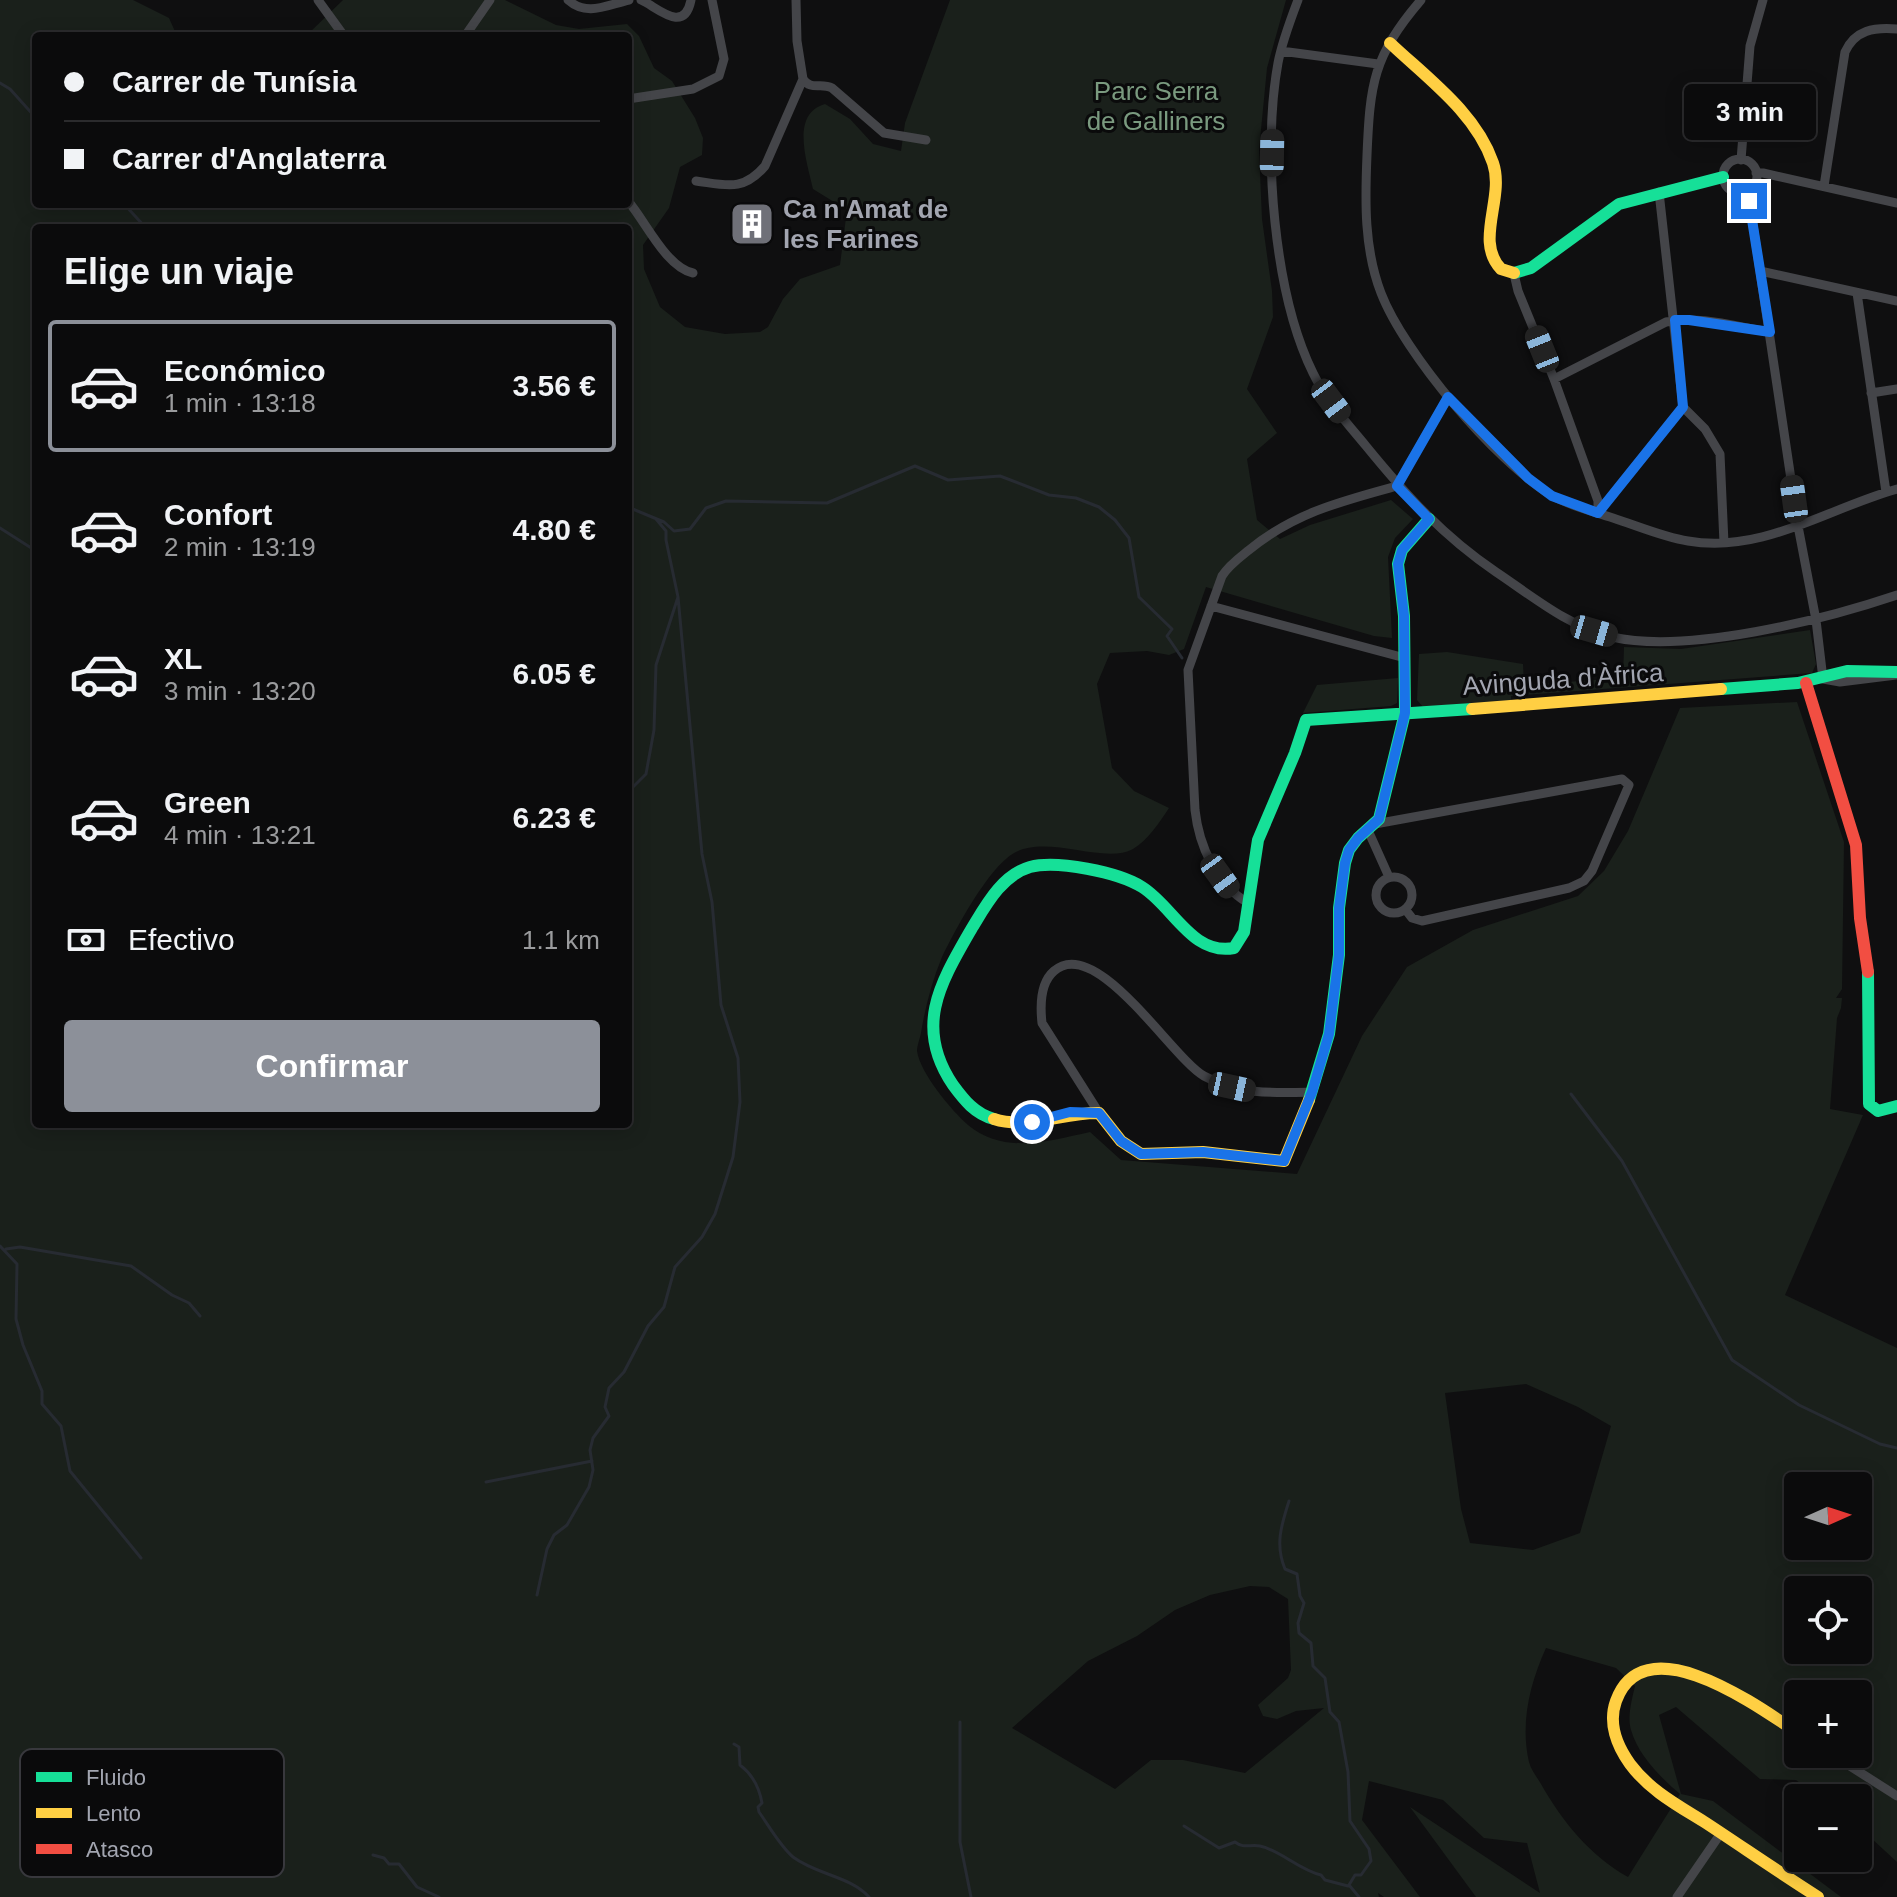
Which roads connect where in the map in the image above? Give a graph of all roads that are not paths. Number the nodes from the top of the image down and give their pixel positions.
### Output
1 (318, 0) edge
2 (490, 0) edge
3 (568, 0) edge
4 (629, 0) edge
5 (641, 0) edge
6 (691, 0) edge
7 (712, 0) edge
8 (796, 0) edge
9 (1298, 0) edge
10 (1421, 0) edge
11 (1763, 0) edge
12 (1897, 29) edge
13 (341, 32) edge
14 (468, 32) edge
15 (1390, 43) junction
16 (1281, 51) junction
17 (1378, 64) junction
18 (803, 79) junction
19 (632, 98) edge
20 (926, 140) dead end
21 (1741, 160) junction
22 (1756, 173) junction
23 (1723, 177) junction
24 (696, 181) dead end
25 (1824, 186) junction
26 (1748, 191) junction
27 (1659, 192) junction
28 (1897, 203) edge
29 (632, 206) edge
30 (1760, 271) junction
31 (693, 273) dead end
32 (1514, 274) junction
33 (1857, 293) junction
34 (1897, 301) edge
35 (1675, 320) junction
36 (1770, 332) junction
37 (1554, 379) junction
38 (1897, 389) edge
39 (1871, 393) junction
40 (1448, 397) junction
41 (1683, 407) junction
42 (1397, 486) junction
43 (1897, 489) edge
44 (1886, 492) junction
45 (1598, 513) junction
46 (1429, 519) junction
47 (1798, 526) junction
48 (1724, 543) junction
49 (1897, 595) edge
50 (1211, 606) junction
51 (1816, 620) junction
52 (1405, 658) junction
53 (1897, 673) edge
54 (1823, 679) junction
55 (1806, 683) junction
56 (1405, 713) junction
57 (1371, 826) junction
58 (1389, 877) junction
59 (1248, 903) junction
60 (1405, 909) junction
61 (1312, 1092) junction
62 (1897, 1106) edge
63 (1099, 1113) junction
64 (1784, 1724) edge
65 (1853, 1768) edge
66 (1897, 1796) edge
67 (1721, 1833) junction
68 (1677, 1897) edge
69 (1818, 1897) edge

1 - 13 street
2 - 14 street
3 - 4 street
5 - 6 street
7 - 19 street
8 - 18 street
9 - 16 street
10 - 15 street
11 - 21 street
12 - 25 street
15 - 17 street
15 - 32 street
16 - 17 street
16 - 42 street
17 - 40 street
18 - 20 street
18 - 24 street
21 - 22 street
21 - 23 street
22 - 25 street
22 - 26 street
23 - 26 street
23 - 27 street
25 - 28 street
26 - 30 street
27 - 32 street
27 - 35 street
29 - 31 street
30 - 33 street
30 - 36 street
32 - 37 street
33 - 34 street
33 - 39 street
35 - 36 street
35 - 37 street
35 - 41 street
36 - 47 street
37 - 45 street
38 - 39 street
39 - 44 street
40 - 42 street
40 - 45 street
41 - 45 street
41 - 48 street
42 - 46 street
42 - 50 street
43 - 44 street
44 - 47 street
45 - 48 street
46 - 51 street
46 - 52 street
47 - 48 street
47 - 51 street
49 - 51 street
50 - 52 street
50 - 59 street
51 - 54 street
52 - 56 street
53 - 54 street, Avinguda d'Àfrica
54 - 55 street, Avinguda d'Àfrica
55 - 56 street, Avinguda d'Àfrica
55 - 62 street
56 - 57 street
56 - 59 street, Avinguda d'Àfrica
57 - 58 street
57 - 60 street
57 - 61 street
58 - 60 street
58 - 60 street
59 - 63 street
61 - 63 street
61 - 63 street
64 - 67 street
65 - 66 street
67 - 68 street
67 - 69 street

